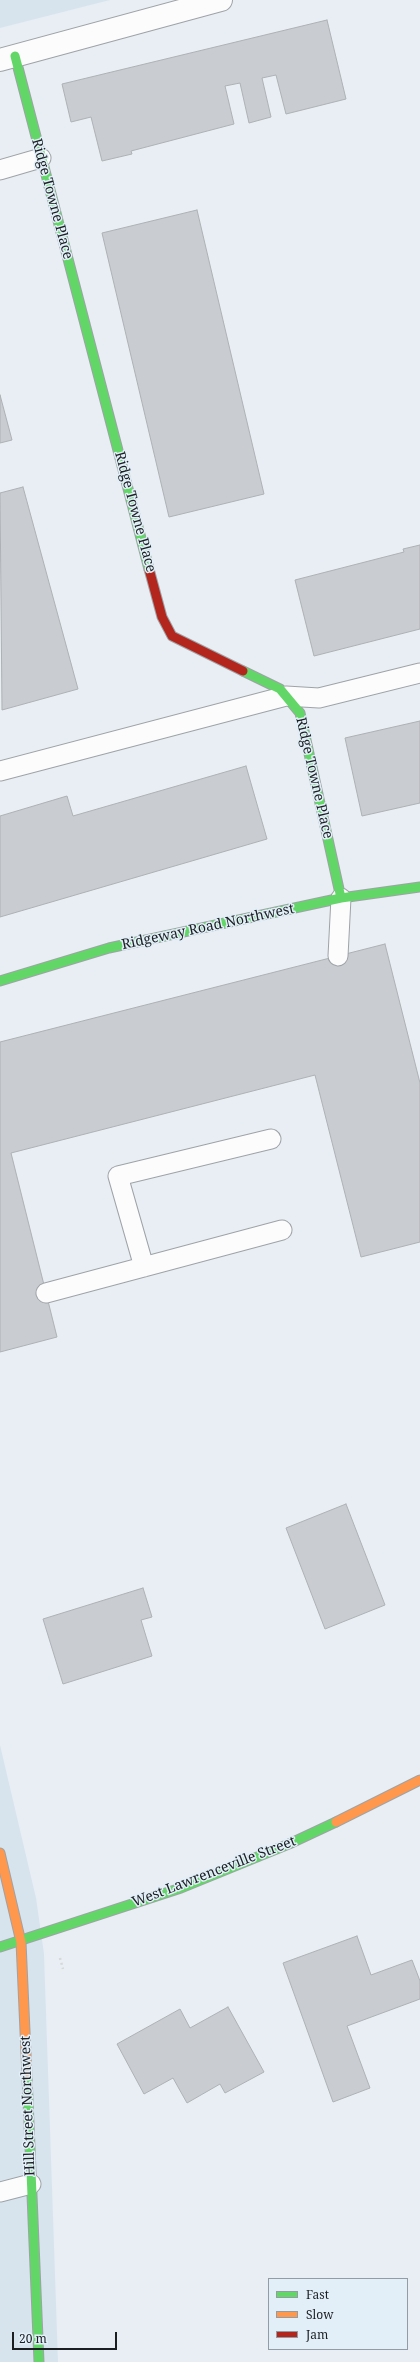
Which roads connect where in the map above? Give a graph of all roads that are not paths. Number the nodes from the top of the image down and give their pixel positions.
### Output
1 (221, 0) edge
2 (7, 58) edge
3 (41, 158) junction
4 (0, 170) edge
5 (420, 673) edge
6 (286, 696) junction
7 (0, 771) edge
8 (420, 887) edge
9 (341, 898) junction
10 (338, 956) dead end
11 (0, 982) edge
12 (271, 1139) dead end
13 (282, 1230) dead end
14 (144, 1267) junction
15 (46, 1293) dead end
16 (420, 1780) edge
17 (0, 1853) edge
18 (21, 1942) junction
19 (0, 1947) edge
20 (31, 2184) junction
21 (0, 2192) edge
22 (39, 2362) edge

1 - 2 street
2 - 3 street, Ridge Towne Place
3 - 4 lane
3 - 6 street, Ridge Towne Place
5 - 6 lane
6 - 7 lane
6 - 9 street, Ridge Towne Place
8 - 9 street, Ridgeway Road Northwest
9 - 10 lane
9 - 11 street, Ridgeway Road Northwest
12 - 14 lane
13 - 14 lane
14 - 15 lane
16 - 18 street, West Lawrenceville Street
17 - 18 street, Hill Street Northwest
18 - 19 street, West Lawrenceville Street
18 - 20 street, Hill Street Northwest
20 - 21 lane
20 - 22 street, Hill Street Northwest

